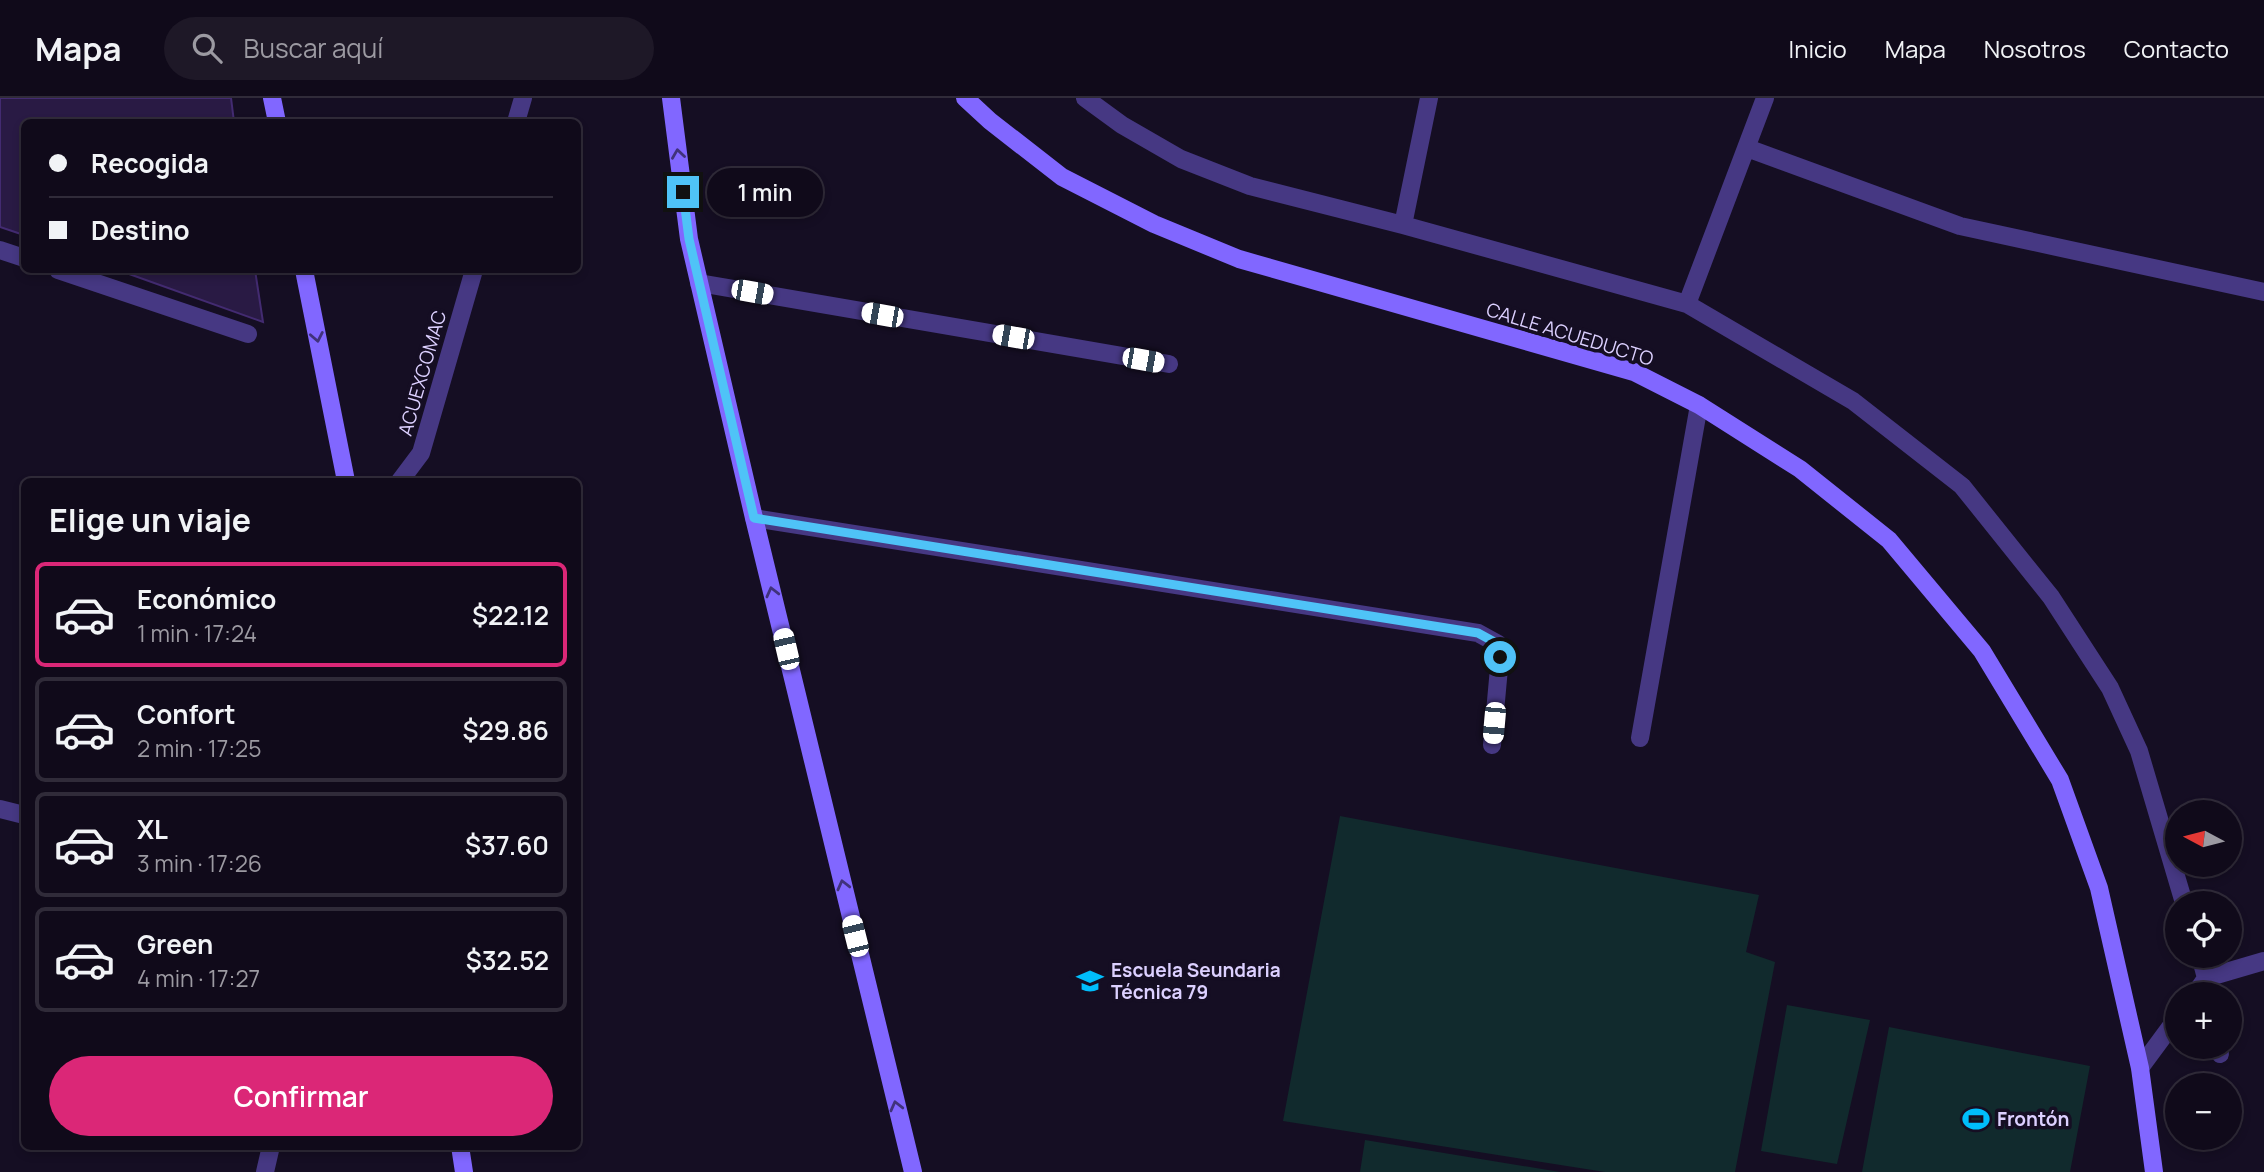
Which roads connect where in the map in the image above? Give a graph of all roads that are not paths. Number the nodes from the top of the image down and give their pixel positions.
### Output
1 (272, 98) edge
2 (523, 98) edge
3 (671, 98) edge
4 (965, 98) edge
5 (1085, 98) edge
6 (1429, 98) edge
7 (1765, 98) edge
8 (276, 119) edge
9 (517, 119) edge
10 (1747, 148) junction
11 (1403, 225) junction
12 (0, 250) edge
13 (21, 257) edge
14 (67, 273) edge
15 (305, 273) edge
16 (473, 273) edge
17 (699, 284) junction
18 (2264, 292) edge
19 (1687, 304) junction
20 (248, 334) dead end
21 (1169, 364) dead end
22 (1699, 405) junction
23 (345, 478) edge
24 (402, 478) edge
25 (754, 518) junction
26 (1640, 738) dead end
27 (1492, 745) dead end
28 (0, 809) edge
29 (21, 814) edge
30 (2180, 891) edge
31 (2264, 961) edge
32 (2217, 982) edge
33 (2165, 1034) edge
34 (2140, 1068) junction
35 (270, 1150) edge
36 (461, 1150) edge
37 (265, 1172) edge
38 (464, 1172) edge
39 (912, 1172) edge
40 (2154, 1172) edge

1 - 8 street
2 - 9 street
17 -> 3 street
4 - 22 street, CALLE ACUEDUCTO
5 - 11 street
6 - 11 street
7 - 10 street
10 - 18 street
10 - 19 street
11 - 19 street
12 - 13 street
14 - 20 street
15 -> 23 street
16 - 24 street, ACUEXCOMAC
17 - 21 street
17 - 25 street
19 - 30 street
22 - 26 street
22 - 34 street, CALLE ACUEDUCTO
25 - 27 street
39 -> 25 street
28 - 29 street
31 - 32 street
33 - 34 street
34 - 40 street, CALLE ACUEDUCTO
35 - 37 street
36 - 38 street

